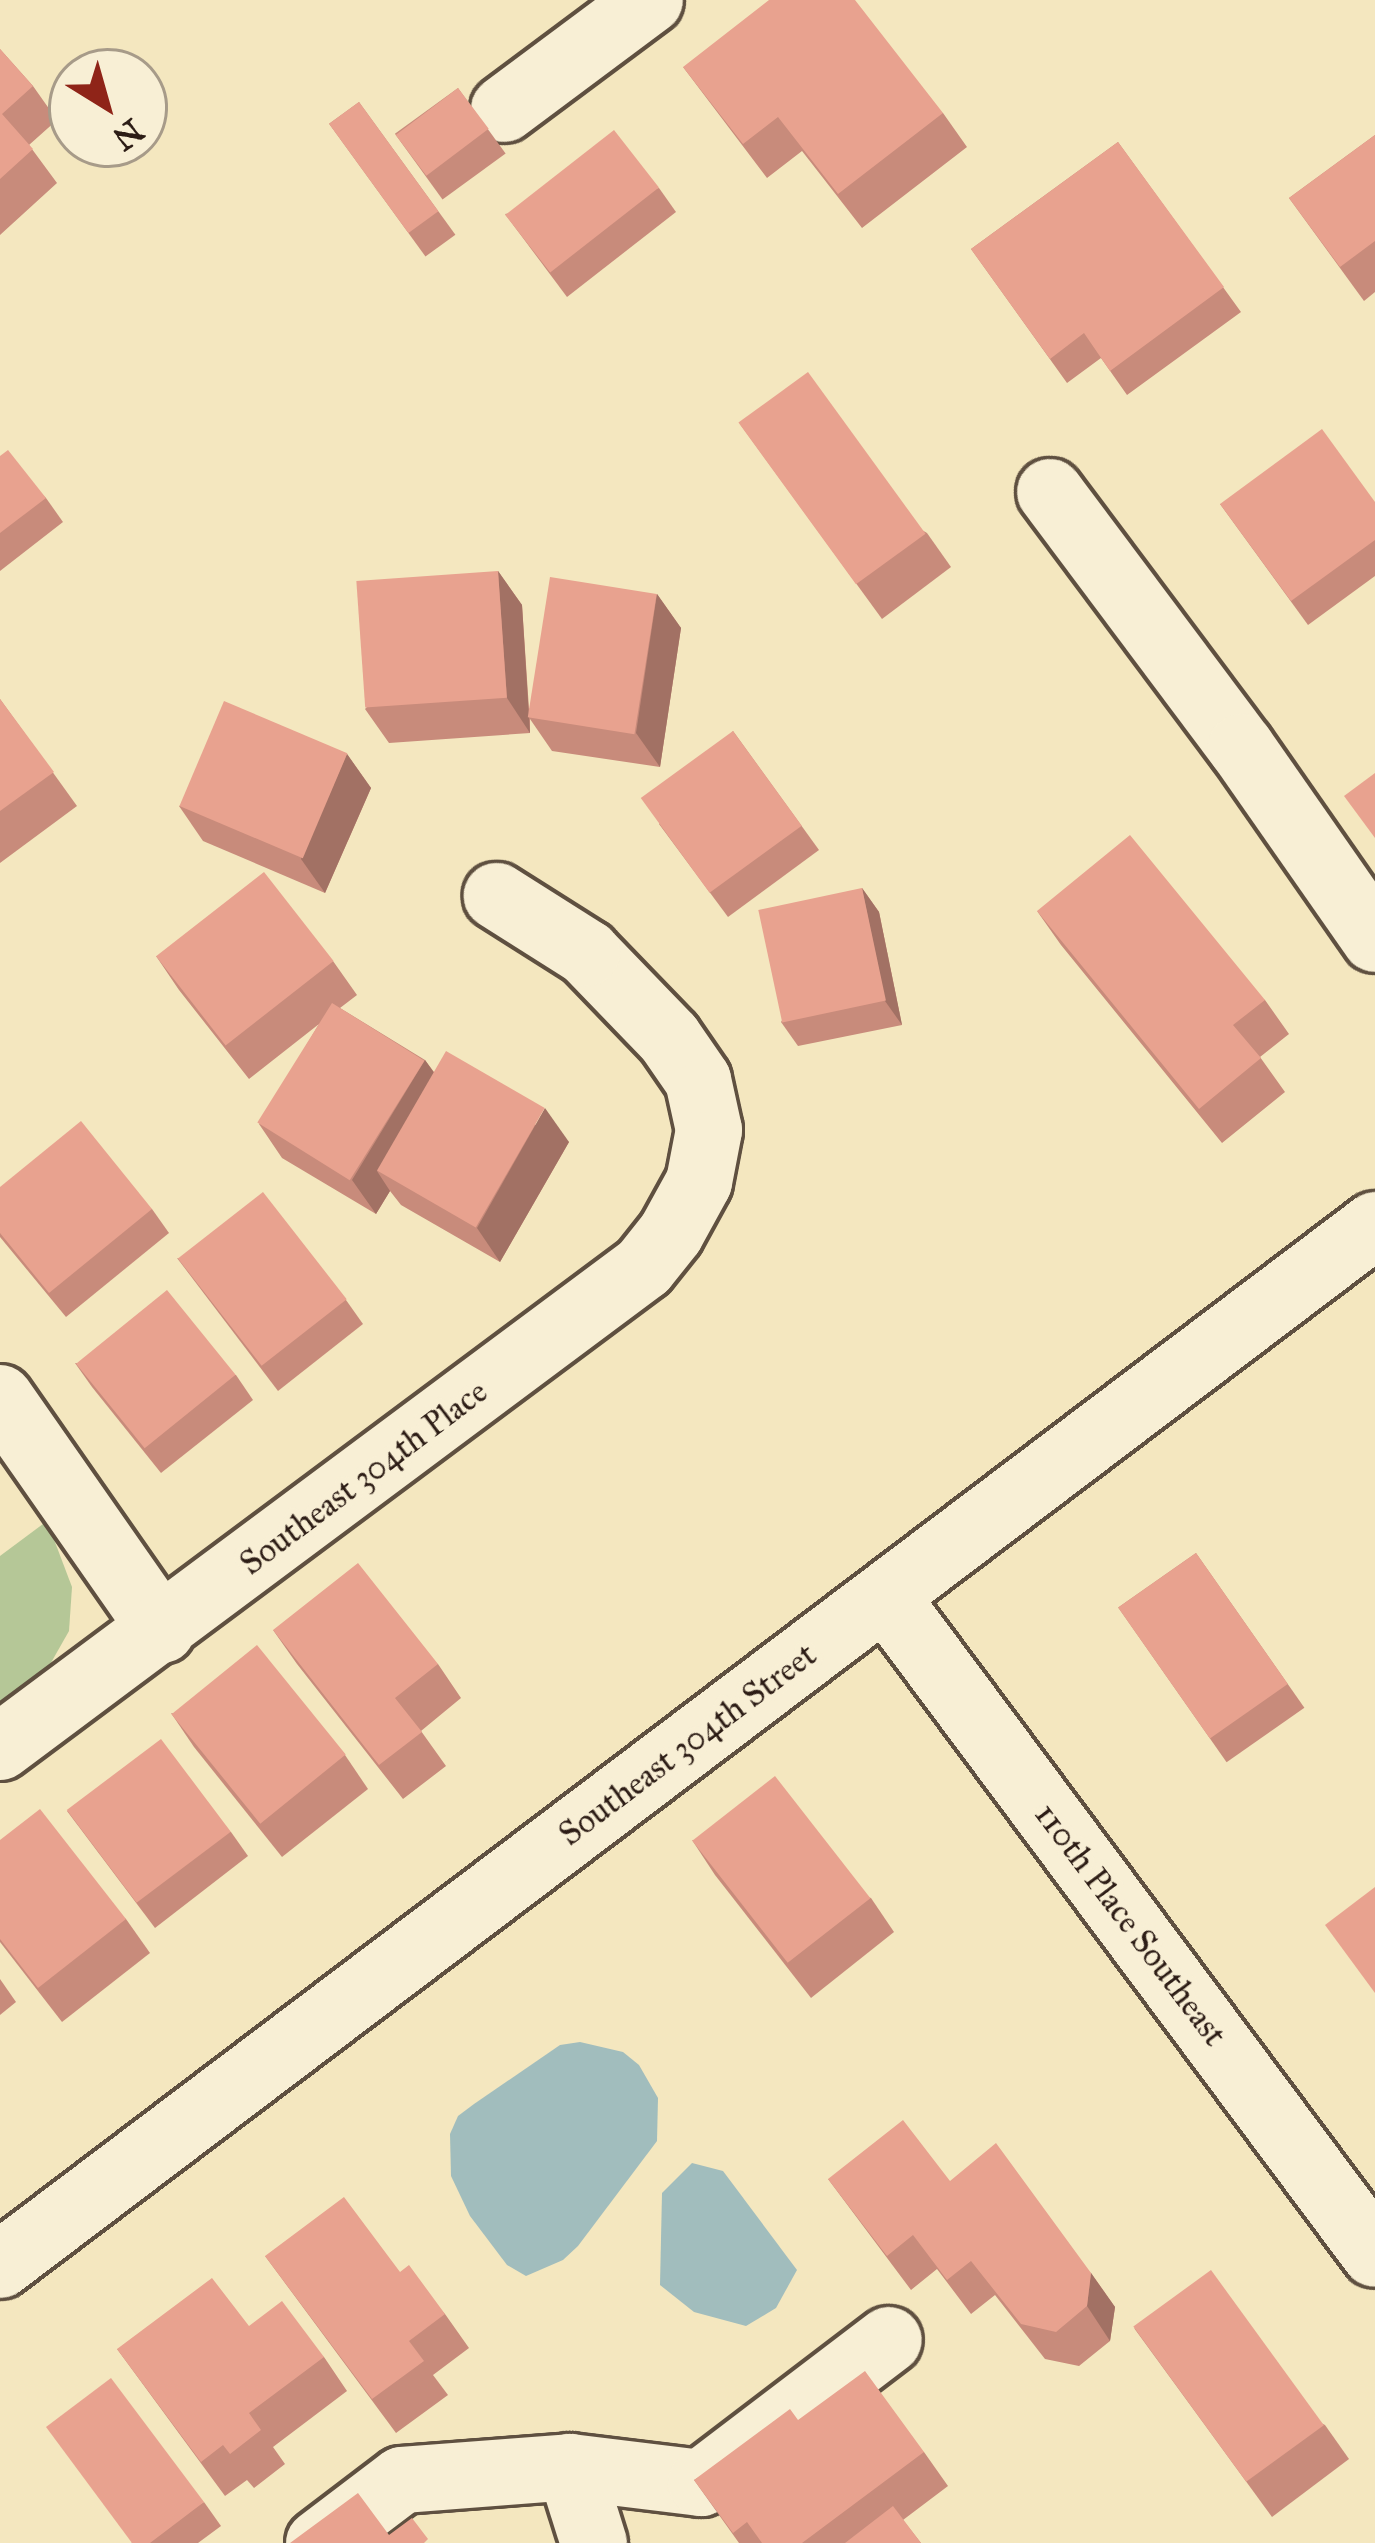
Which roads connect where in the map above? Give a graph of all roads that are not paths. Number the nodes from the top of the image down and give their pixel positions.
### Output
1 (650, 0) edge
2 (504, 110) dead end
3 (1050, 492) dead end
4 (497, 896) dead end
5 (1375, 939) edge
6 (1375, 1225) edge
7 (0, 1398) edge
8 (885, 1596) junction
9 (162, 1630) junction
10 (0, 1747) edge
11 (1375, 2254) edge
12 (0, 2265) edge
13 (889, 2340) dead end
14 (569, 2467) junction
15 (320, 2543) edge
16 (594, 2543) edge

1 - 2 street
3 - 5 street
4 - 9 street, Southeast 304th Place
6 - 8 street, Southeast 304th Street
7 - 9 street
8 - 11 street, 110th Place Southeast
8 - 12 street, Southeast 304th Street
9 - 10 street, Southeast 304th Place
13 - 14 street
14 - 15 street
14 - 16 street

